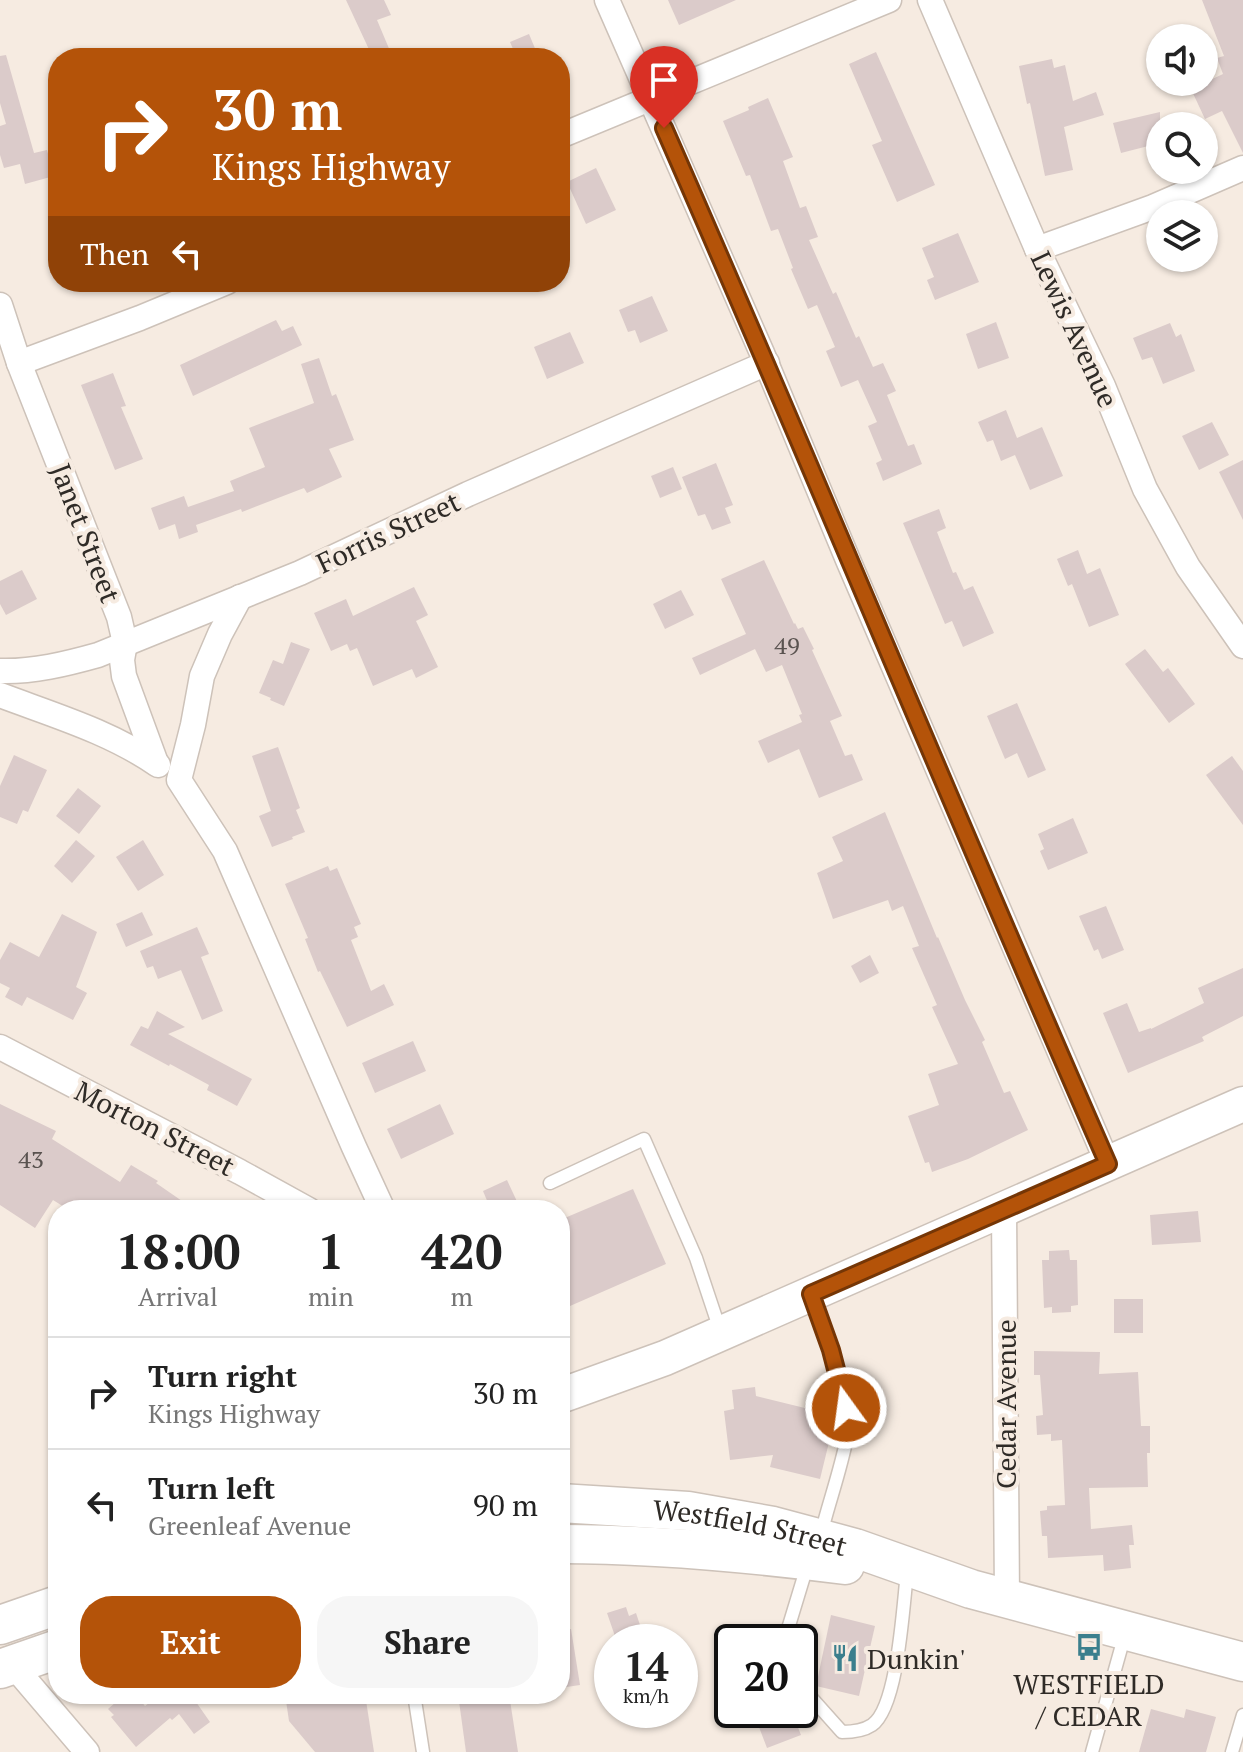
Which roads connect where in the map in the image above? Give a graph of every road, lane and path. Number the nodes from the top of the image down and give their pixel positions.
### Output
1 (607, 0) edge
2 (889, 0) edge
3 (930, 0) edge
4 (652, 100) junction
5 (570, 132) edge
6 (1243, 168) edge
7 (1037, 249) junction
8 (203, 292) edge
9 (0, 305) edge
10 (19, 363) junction
11 (767, 363) junction
12 (240, 597) junction
13 (125, 643) junction
14 (1243, 646) edge
15 (0, 671) edge
16 (0, 695) edge
17 (156, 763) junction
18 (179, 780) junction
19 (0, 1047) edge
20 (1243, 1104) edge
21 (1108, 1164) junction
22 (550, 1183) dead end
23 (291, 1200) edge
24 (378, 1200) edge
25 (1004, 1209) junction
26 (811, 1294) junction
27 (721, 1334) junction
28 (665, 1358) junction
29 (570, 1392) edge
30 (570, 1410) edge
31 (570, 1484) edge
32 (570, 1503) edge
33 (633, 1506) junction
34 (570, 1544) edge
35 (814, 1549) junction
36 (917, 1572) junction
37 (1007, 1599) junction
38 (48, 1608) edge
39 (790, 1624) edge
40 (0, 1625) edge
41 (1125, 1631) junction
42 (48, 1652) edge
43 (1243, 1662) edge
44 (6, 1667) edge
45 (416, 1704) edge
46 (818, 1705) edge
47 (1243, 1715) edge
48 (87, 1752) edge
49 (423, 1752) edge
50 (1092, 1752) edge
51 (1232, 1752) edge

1 - 4 street
2 - 4 street
3 - 7 street, Lewis Avenue
4 - 5 street
4 - 11 street
6 - 7 street
7 - 14 street, Lewis Avenue
8 - 10 street
9 - 10 street, Janet Street
10 - 13 street, Janet Street
11 - 12 street, Forris Street
11 - 21 street
12 - 13 street, Forris Street
12 - 18 street
13 - 15 street, Forris Street
13 - 17 street, Janet Street
16 - 17 street
17 - 18 street
18 - 24 street
19 - 23 street, Morton Street
20 - 21 main road
21 - 25 main road
22 - 27 lane
25 - 26 main road
25 - 37 street, Cedar Avenue
26 - 27 main road
26 - 35 lane
27 - 28 main road
28 - 29 main road
28 - 30 main road
31 - 33 main road
32 - 33 main road, Westfield Street
33 - 35 main road, Westfield Street
34 - 35 main road, Westfield Street
35 - 36 main road, Westfield Street
35 - 39 lane
36 - 37 main road, Westfield Street
36 - 46 lane
37 - 41 main road, Westfield Street
38 - 40 main road
41 - 43 main road, Westfield Street
41 - 50 lane
42 - 44 main road
44 - 48 street
45 - 49 lane
47 - 51 lane

